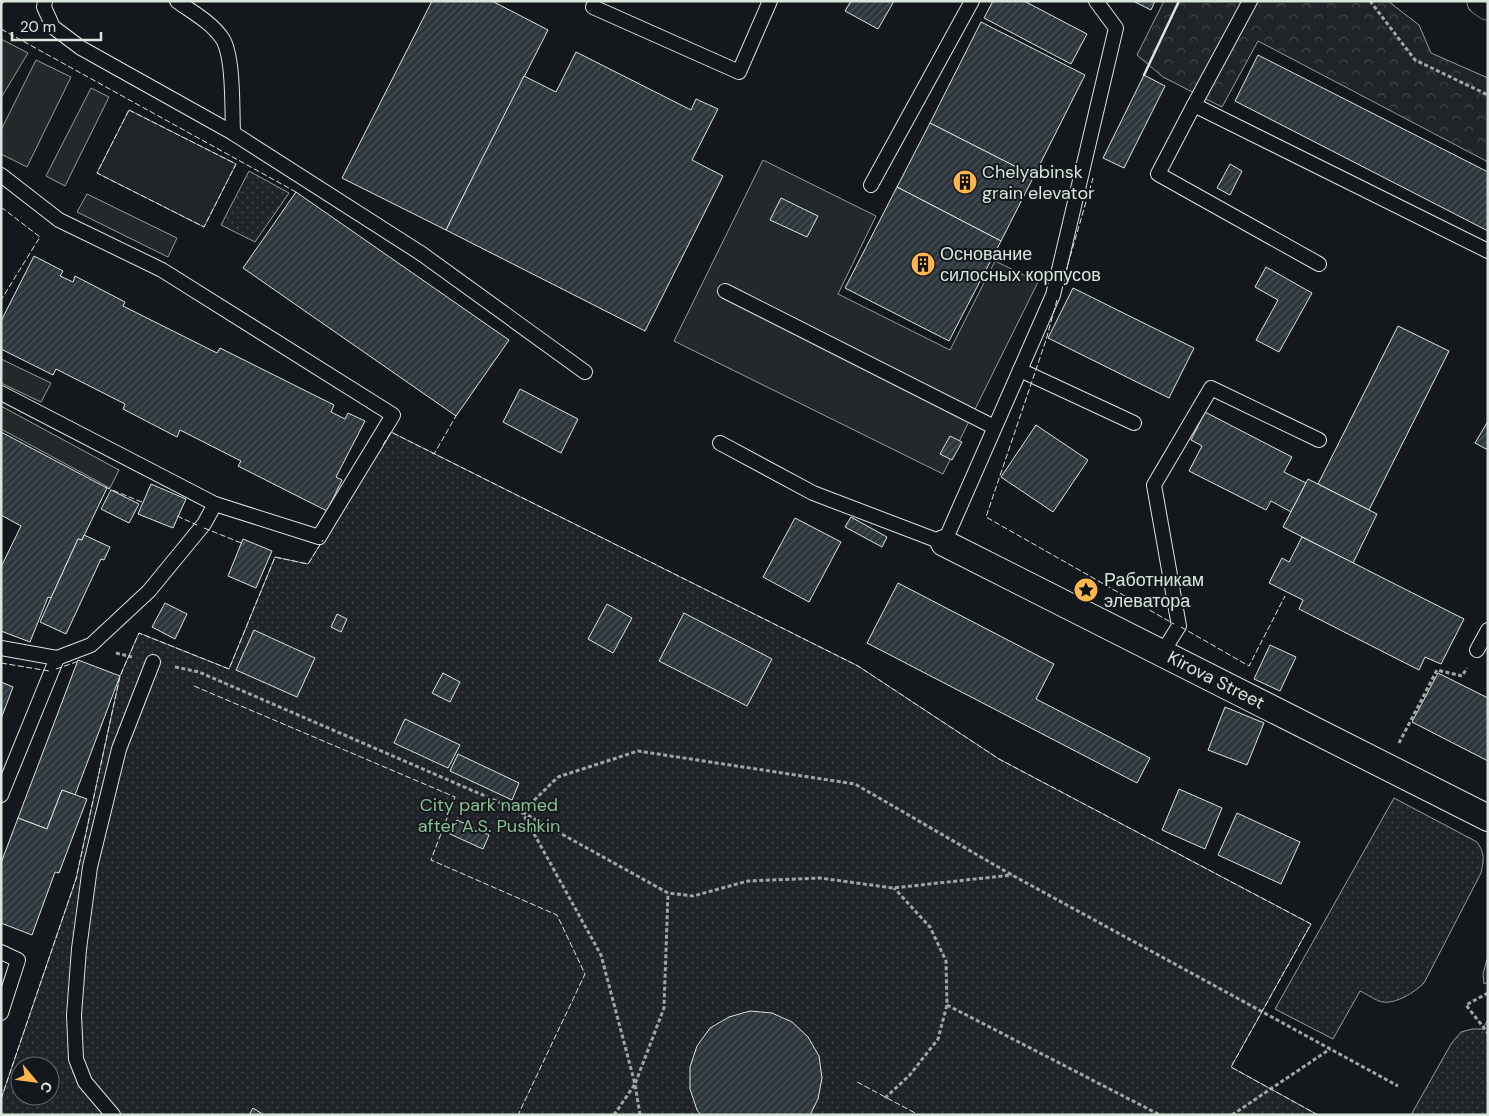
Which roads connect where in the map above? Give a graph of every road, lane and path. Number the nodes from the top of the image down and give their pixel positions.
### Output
1 (45, 1) edge
2 (177, 1) edge
3 (770, 1) edge
4 (972, 1) edge
5 (1096, 1) edge
6 (1250, 1) edge
7 (1370, 1) edge
8 (1481, 1) edge
9 (1488, 6) edge
10 (594, 7) dead end
11 (1488, 95) edge
12 (1194, 105) junction
13 (233, 133) junction
14 (1, 175) edge
15 (871, 185) dead end
16 (1488, 251) edge
17 (1319, 264) dead end
18 (725, 291) dead end
19 (1020, 370) junction
20 (585, 372) dead end
21 (1, 393) edge
22 (1134, 423) dead end
23 (994, 427) junction
24 (1319, 440) dead end
25 (720, 443) dead end
26 (216, 504) junction
27 (944, 543) junction
28 (1488, 630) edge
29 (91, 644) junction
30 (1, 648) edge
31 (1477, 650) joint
32 (1162, 653) junction
33 (57, 658) junction
34 (153, 662) junction
35 (1387, 767) junction
36 (1, 795) edge
37 (522, 812) junction
38 (1488, 818) edge
39 (1012, 875) junction
40 (894, 888) junction
41 (668, 893) junction
42 (1, 952) edge
43 (1488, 993) edge
44 (947, 1005) junction
45 (1, 1013) edge
46 (1488, 1033) edge
47 (1330, 1048) junction
48 (635, 1084) junction
49 (1398, 1086) dead end
50 (886, 1098) dead end
51 (113, 1115) edge
52 (614, 1115) edge
53 (640, 1115) edge
54 (1160, 1115) edge
55 (1232, 1115) edge

1 - 13 lane
2 - 13 lane
3 - 10 lane
4 - 15 lane
5 - 19 lane
6 - 12 lane
7 - 11 path
8 - 9 main road
12 - 16 lane
12 - 17 lane
13 - 20 lane
14 - 26 lane
18 - 23 lane
19 - 22 lane
19 - 23 lane
21 - 26 lane
23 - 27 lane
24 - 32 lane
25 - 27 lane
26 - 29 lane
27 - 32 street, Kirova Street
28 - 31 lane
29 - 33 lane
29 - 34 path
30 - 33 lane
31 - 35 path
32 - 35 street, Kirova Street
33 - 36 lane
34 - 37 path
34 - 51 lane
35 - 38 street, Kirova Street
37 - 39 path
37 - 41 path
37 - 48 path
39 - 40 path
39 - 47 path
40 - 41 path
40 - 44 path
41 - 48 path
42 - 45 lane
43 - 46 path
44 - 50 path
44 - 54 path
47 - 49 path
47 - 55 path
48 - 52 path
48 - 53 path

